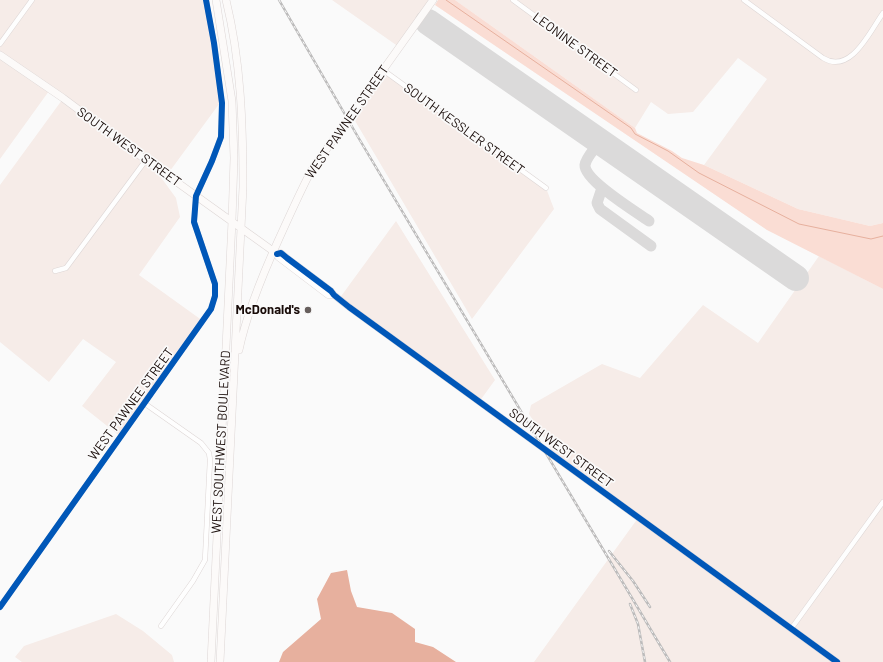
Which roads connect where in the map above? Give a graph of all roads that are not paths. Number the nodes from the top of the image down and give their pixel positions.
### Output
1 (32, 0) edge
2 (206, 0) edge
3 (216, 0) edge
4 (226, 0) edge
5 (433, 0) edge
6 (513, 0) edge
7 (744, 0) edge
8 (883, 13) edge
9 (0, 44) edge
10 (0, 55) edge
11 (383, 70) junction
12 (636, 90) dead end
13 (146, 160) junction
14 (546, 188) dead end
15 (196, 196) junction
16 (232, 221) junction
17 (241, 227) junction
18 (275, 252) junction
19 (55, 271) dead end
20 (234, 374) junction
21 (144, 403) junction
22 (883, 502) edge
23 (0, 607) edge
24 (161, 626) dead end
25 (791, 629) junction
26 (833, 661) edge
27 (211, 662) edge
28 (220, 662) edge

1 - 9 street
2 - 15 street
3 - 16 main road, WEST SOUTHWEST BOULEVARD
4 - 17 main road, WEST SOUTHWEST BOULEVARD
5 - 11 main road, WEST PAWNEE STREET
6 - 12 street, LEONINE STREET
7 - 8 street
10 - 13 main road, SOUTH WEST STREET
11 - 14 street, SOUTH KESSLER STREET
11 - 18 main road, WEST PAWNEE STREET
13 - 15 main road, SOUTH WEST STREET
13 - 19 street
15 - 16 main road, SOUTH WEST STREET
15 - 21 street, WEST PAWNEE STREET
16 - 17 main road, SOUTH WEST STREET
16 - 27 main road, WEST SOUTHWEST BOULEVARD
17 - 18 main road, SOUTH WEST STREET
17 - 20 main road, WEST SOUTHWEST BOULEVARD
18 - 20 main road, WEST PAWNEE STREET
18 - 25 street, SOUTH WEST STREET
20 - 28 main road, WEST SOUTHWEST BOULEVARD
21 - 23 street, WEST PAWNEE STREET
21 - 24 street
22 - 25 street
25 - 26 street, SOUTH WEST STREET

